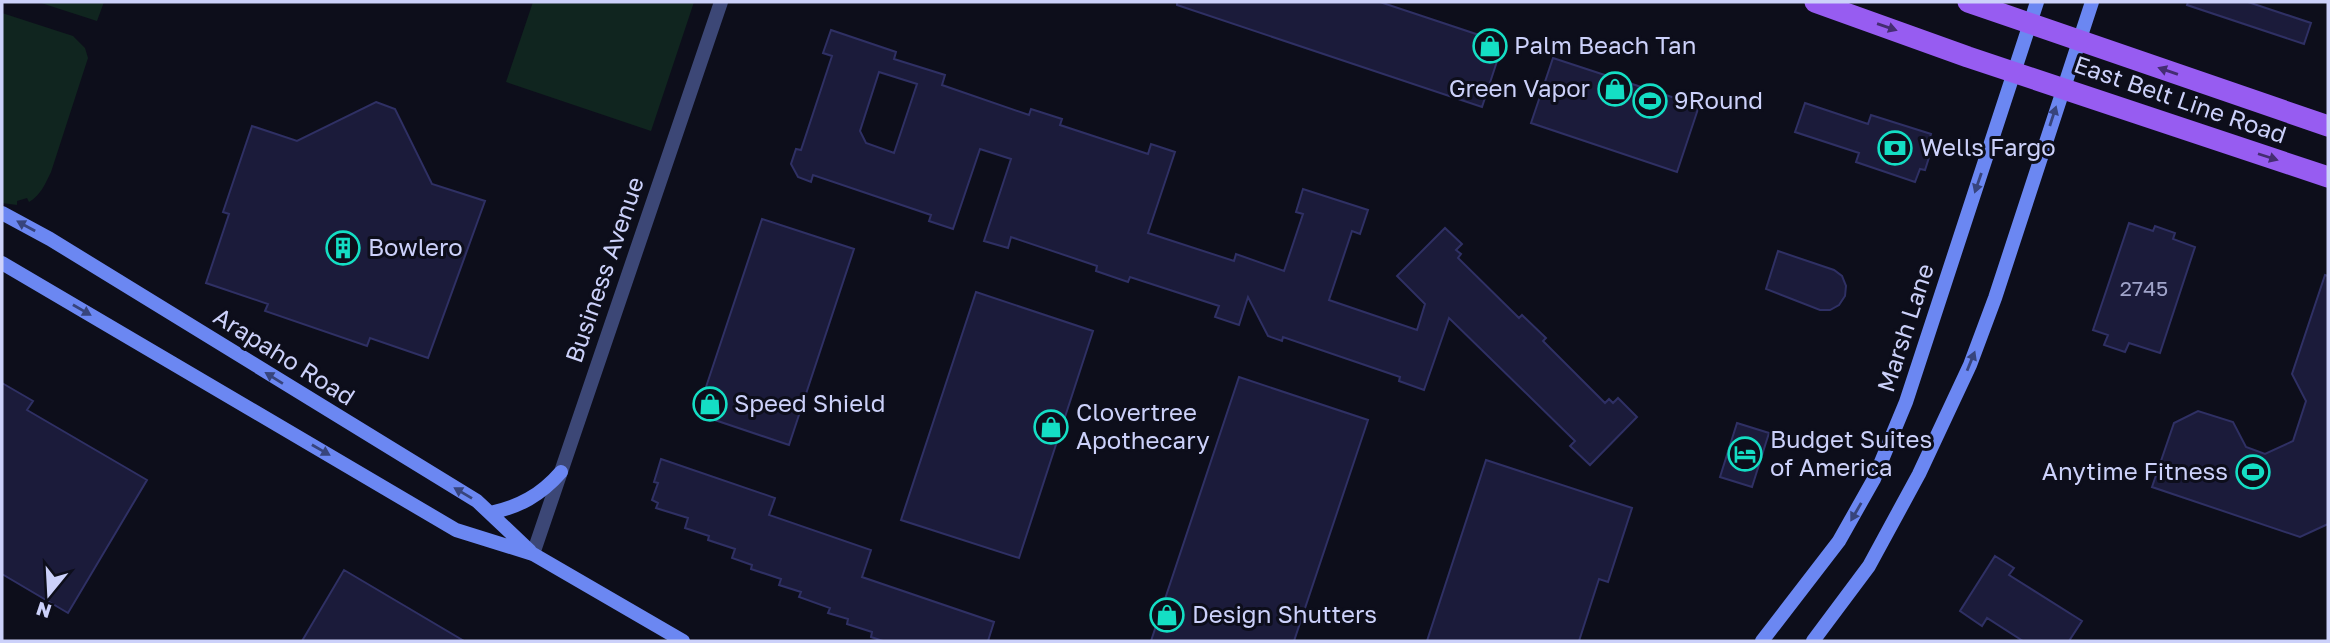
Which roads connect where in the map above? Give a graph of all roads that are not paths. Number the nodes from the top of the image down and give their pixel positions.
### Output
1 (721, 2) edge
2 (1815, 2) edge
3 (1968, 2) edge
4 (2037, 2) edge
5 (2092, 2) edge
6 (2030, 23) junction
7 (2080, 40) junction
8 (2015, 72) junction
9 (2062, 88) junction
10 (2328, 127) edge
11 (2328, 177) edge
12 (2, 213) edge
13 (2, 262) edge
14 (561, 472) junction
15 (490, 513) junction
16 (533, 554) junction
17 (683, 641) edge
18 (1762, 641) edge
19 (1813, 641) edge

1 - 14 street, Business Avenue
2 -> 8 main road, East Belt Line Road
3 - 6 main road, East Belt Line Road
4 - 6 main road, Marsh Lane
5 - 7 main road
6 - 7 main road, East Belt Line Road
6 - 8 main road, Marsh Lane
7 - 9 main road
10 -> 7 main road, East Belt Line Road
8 - 9 main road, East Belt Line Road
8 -> 18 main road, Marsh Lane
9 -> 11 main road, East Belt Line Road
19 -> 9 main road
15 -> 12 main road, Arapaho Road
13 -> 16 main road, Arapaho Road
14 - 15 main road
14 - 16 street, Business Avenue
15 - 16 main road, Arapaho Road
16 - 17 main road, Arapaho Road

